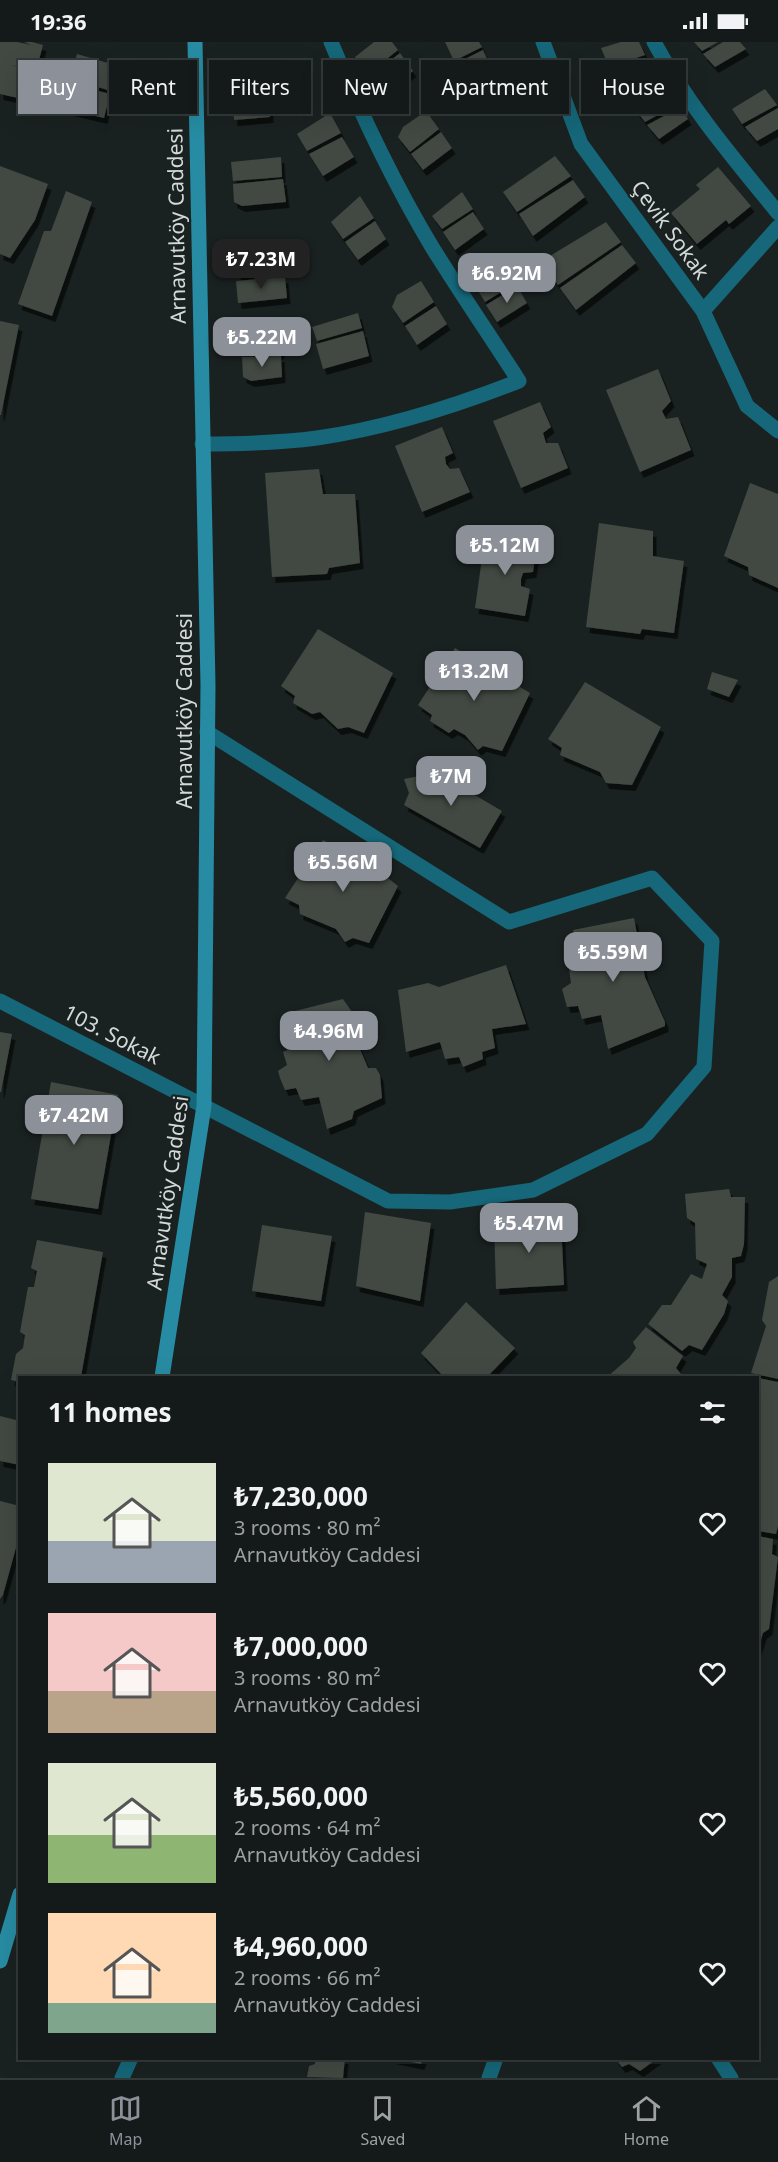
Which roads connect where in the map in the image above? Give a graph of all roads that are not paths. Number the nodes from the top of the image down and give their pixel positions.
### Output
1 (195, 42) edge
2 (331, 42) edge
3 (543, 42) edge
4 (654, 42) edge
5 (778, 213) edge
6 (778, 227) edge
7 (703, 311) junction
8 (778, 431) edge
9 (202, 444) junction
10 (207, 732) junction
11 (0, 1001) edge
12 (204, 1106) junction
13 (162, 1376) edge
14 (18, 1901) edge
15 (0, 1961) edge
16 (130, 2060) edge
17 (495, 2060) edge
18 (719, 2060) edge
19 (122, 2078) edge
20 (489, 2078) edge
21 (731, 2078) edge

1 - 9 street, Arnavutköy Caddesi
2 - 9 street
3 - 7 street, Çevik Sokak
4 - 5 street
6 - 7 street
7 - 8 street, Çevik Sokak
9 - 10 street, Arnavutköy Caddesi
10 - 12 street, Arnavutköy Caddesi
10 - 12 street, 103. Sokak
11 - 12 street, 103. Sokak
12 - 13 street, Arnavutköy Caddesi
14 - 15 street
16 - 19 street
17 - 20 street
18 - 21 street

